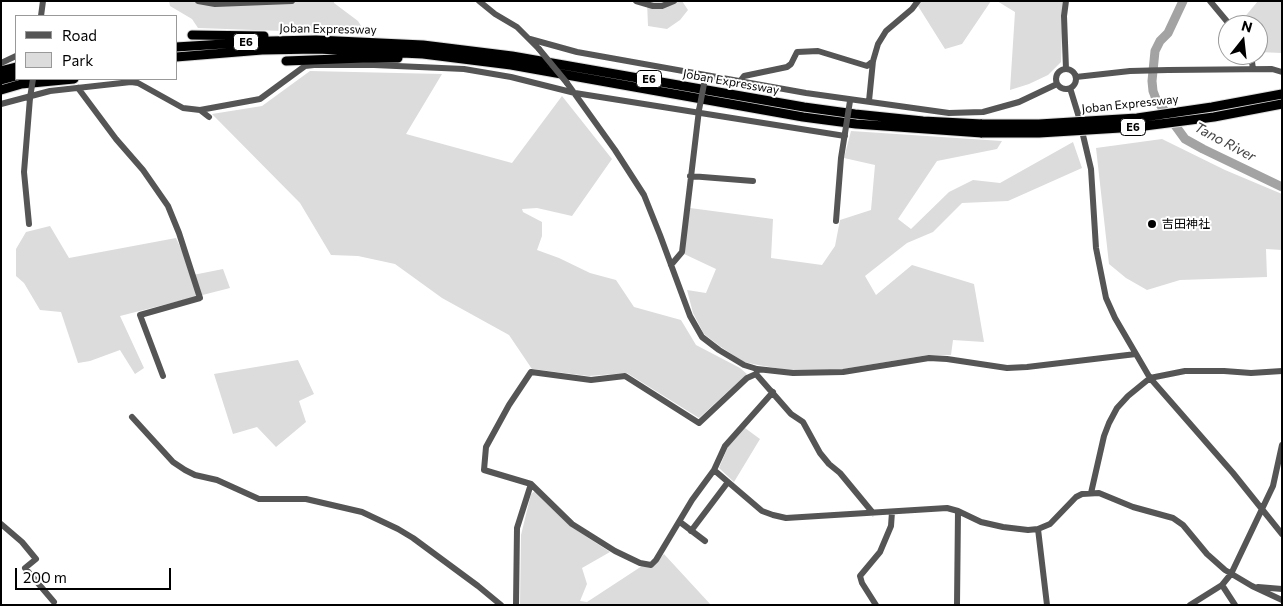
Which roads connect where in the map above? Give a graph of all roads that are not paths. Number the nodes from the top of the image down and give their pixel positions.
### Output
1 (43, 1) edge
2 (198, 1) edge
3 (292, 1) edge
4 (479, 1) edge
5 (636, 1) edge
6 (674, 1) edge
7 (918, 1) edge
8 (1066, 1) edge
9 (1210, 1) edge
10 (41, 15) edge
11 (1222, 15) edge
12 (192, 35) dead end
13 (530, 39) junction
14 (316, 40) junction
15 (178, 47) edge
16 (15, 56) edge
17 (178, 57) edge
18 (459, 58) junction
19 (286, 61) dead end
20 (873, 61) junction
21 (1, 63) edge
22 (1252, 65) edge
23 (15, 67) edge
24 (1066, 69) junction
25 (1253, 69) junction
26 (1, 71) edge
27 (1282, 72) edge
28 (706, 76) junction
29 (1076, 77) junction
30 (1, 80) edge
31 (19, 80) edge
32 (33, 80) edge
33 (741, 80) junction
34 (1057, 84) junction
35 (78, 88) junction
36 (1070, 88) junction
37 (1, 90) edge
38 (575, 92) junction
39 (1282, 94) edge
40 (850, 100) junction
41 (869, 101) junction
42 (1, 104) edge
43 (1282, 104) edge
44 (200, 110) junction
45 (699, 111) junction
46 (209, 118) dead end
47 (845, 135) junction
48 (690, 176) junction
49 (753, 181) dead end
50 (836, 221) dead end
51 (29, 224) dead end
52 (672, 265) junction
53 (1136, 354) junction
54 (757, 371) junction
55 (1282, 371) edge
56 (163, 376) dead end
57 (1150, 378) junction
58 (773, 392) junction
59 (132, 417) dead end
60 (1282, 445) edge
61 (714, 470) junction
62 (728, 482) junction
63 (531, 484) junction
64 (1091, 493) junction
65 (1261, 509) junction
66 (958, 511) junction
67 (892, 512) junction
68 (873, 513) junction
69 (680, 522) junction
70 (1, 524) edge
71 (1038, 529) junction
72 (691, 531) junction
73 (1282, 534) edge
74 (705, 541) dead end
75 (1231, 574) junction
76 (1222, 585) junction
77 (1252, 586) junction
78 (1282, 589) edge
79 (1282, 600) edge
80 (54, 602) dead end
81 (500, 605) edge
82 (516, 605) edge
83 (876, 605) edge
84 (958, 605) edge
85 (1047, 605) edge
86 (1190, 605) edge
87 (1235, 605) edge

1 - 10 street
2 - 3 street
4 - 13 street
5 - 6 street
7 - 20 street
8 - 24 street
9 - 11 street
12 - 14 highway
13 - 28 street
13 - 38 street, bridge
14 - 15 highway, Joban Expressway / E6
14 - 39 highway, Joban Expressway / E6, bridge
16 - 21 street
17 - 18 highway, Joban Expressway / E6
18 - 19 highway
18 - 43 highway, Joban Expressway / E6, bridge
20 - 33 street
20 - 41 street
22 - 25 street
23 - 26 highway
24 - 29 street
24 - 34 street
25 - 27 street
25 - 29 street
28 - 33 street
28 - 45 street, bridge
29 - 36 street
30 - 31 highway
31 - 37 highway
32 - 51 street, bridge
33 - 40 street
34 - 36 street
34 - 41 street
35 - 42 street
35 - 44 street
35 - 56 street
36 - 53 street
38 - 44 street
38 - 45 street
38 - 52 street
40 - 41 street
40 - 47 street, bridge
44 - 46 street
45 - 47 street
45 - 48 street
47 - 50 street
48 - 49 street
48 - 52 street
52 - 54 street
53 - 54 street
53 - 57 street
54 - 58 street
54 - 63 street
55 - 57 street
57 - 64 street
57 - 65 street
58 - 61 street
58 - 68 street
59 - 81 street
60 - 65 street
61 - 62 street
61 - 69 street
62 - 68 street
62 - 72 street
63 - 69 street
63 - 82 street
64 - 71 street
64 - 75 street
65 - 73 street
65 - 75 street
66 - 67 street
66 - 71 street
66 - 84 street
67 - 68 street
67 - 83 street
69 - 72 street
70 - 80 street
71 - 85 street
72 - 74 street
75 - 76 street
75 - 77 street
76 - 86 street
76 - 87 street
77 - 78 street
77 - 79 street

